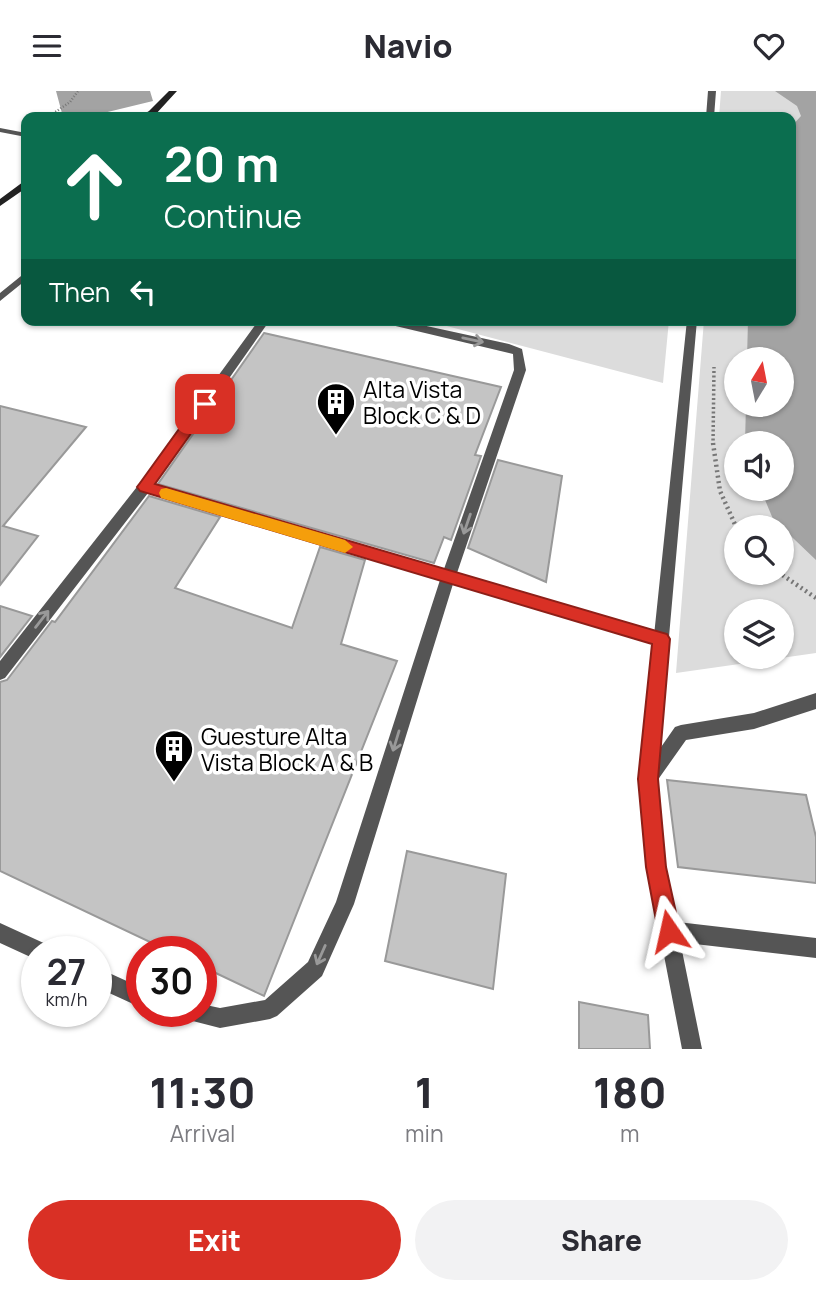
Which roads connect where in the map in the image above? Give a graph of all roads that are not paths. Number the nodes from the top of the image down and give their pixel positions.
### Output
1 (173, 91) edge
2 (712, 91) edge
3 (153, 112) edge
4 (710, 112) edge
5 (0, 130) edge
6 (21, 134) edge
7 (21, 188) edge
8 (0, 203) edge
9 (21, 279) edge
10 (0, 298) edge
11 (261, 326) edge
12 (410, 326) edge
13 (691, 326) edge
14 (145, 487) junction
15 (448, 578) junction
16 (661, 639) junction
17 (0, 673) edge
18 (816, 701) edge
19 (648, 779) junction
20 (669, 931) junction
21 (0, 933) edge
22 (21, 943) edge
23 (816, 948) edge
24 (217, 1017) edge
25 (692, 1049) edge

1 - 3 street
2 - 4 street
5 - 6 street
7 - 8 street
9 - 10 street
11 - 14 street
12 -> 15 street
13 - 16 street
14 - 15 street
17 -> 14 street
15 - 16 street
15 -> 24 street
16 - 19 street
18 - 19 street
19 - 20 street
20 - 23 street
20 - 25 street
21 - 22 street

